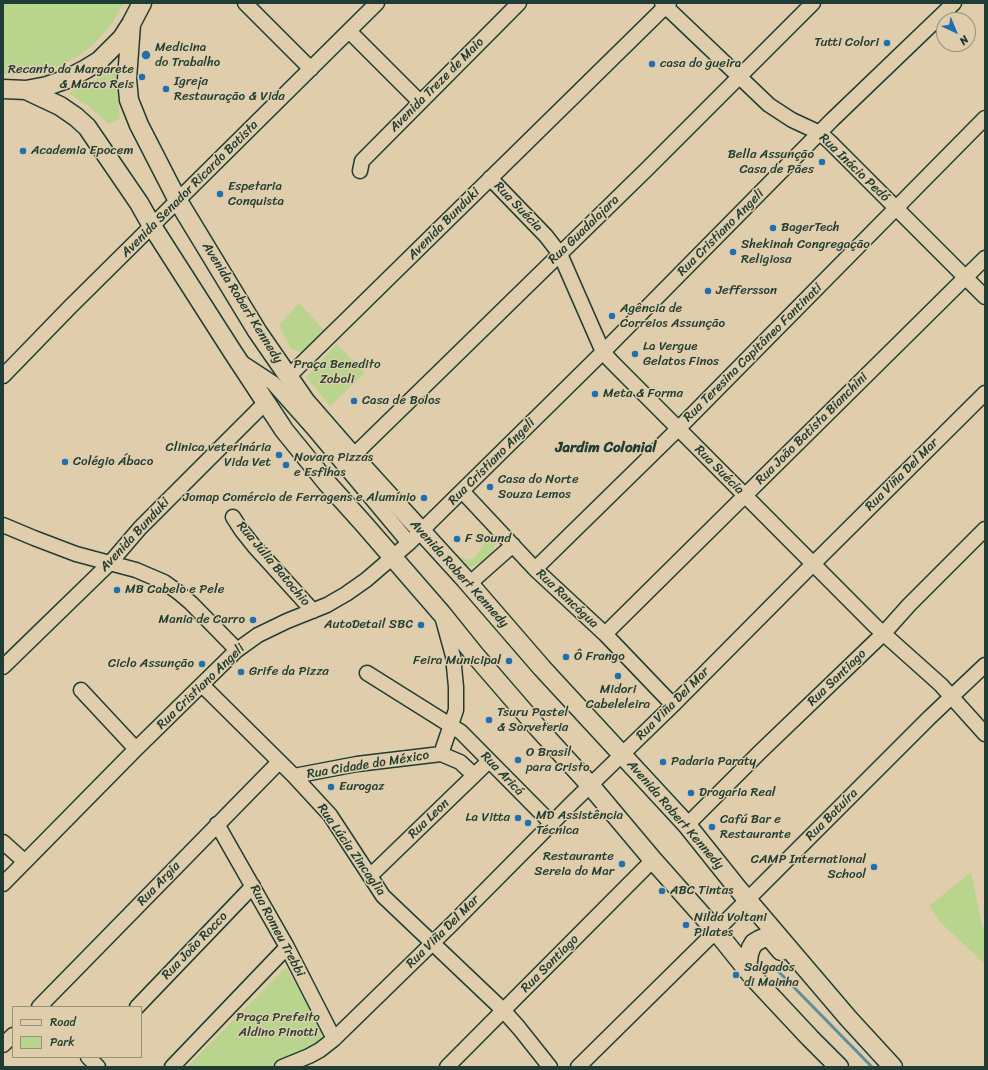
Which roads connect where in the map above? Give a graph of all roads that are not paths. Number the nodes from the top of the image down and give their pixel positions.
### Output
1 (142, 3) edge
2 (377, 3) edge
3 (520, 3) edge
4 (813, 3) edge
5 (954, 3) edge
6 (245, 4) edge
7 (665, 4) edge
8 (131, 24) junction
9 (349, 31) junction
10 (311, 70) junction
11 (738, 77) junction
12 (3, 90) edge
13 (26, 90) junction
14 (420, 102) junction
15 (985, 118) edge
16 (820, 134) junction
17 (360, 171) dead end
18 (490, 178) junction
19 (178, 201) junction
20 (895, 208) junction
21 (152, 226) junction
22 (560, 254) junction
23 (985, 258) edge
24 (965, 277) junction
25 (985, 297) edge
26 (603, 352) junction
27 (237, 359) junction
28 (3, 376) edge
29 (288, 377) junction
30 (985, 394) edge
31 (265, 403) junction
32 (678, 429) junction
33 (353, 456) junction
34 (462, 492) junction
35 (744, 495) junction
36 (233, 517) dead end
37 (3, 525) edge
38 (985, 529) edge
39 (415, 537) junction
40 (513, 545) junction
41 (393, 556) junction
42 (110, 563) junction
43 (813, 564) junction
44 (535, 569) junction
45 (470, 584) junction
46 (313, 611) junction
47 (442, 614) junction
48 (884, 633) junction
49 (605, 634) junction
50 (237, 650) junction
51 (5, 662) edge
52 (985, 665) edge
53 (367, 673) dead end
54 (202, 685) junction
55 (81, 690) dead end
56 (952, 696) junction
57 (673, 705) junction
58 (450, 726) junction
59 (985, 734) edge
60 (136, 749) junction
61 (441, 754) junction
62 (623, 755) junction
63 (488, 761) junction
64 (279, 762) junction
65 (294, 776) junction
66 (474, 776) junction
67 (590, 786) junction
68 (216, 824) junction
69 (551, 824) junction
70 (687, 825) junction
71 (3, 842) edge
72 (652, 860) junction
73 (24, 861) junction
74 (370, 876) junction
75 (3, 884) edge
76 (253, 886) junction
77 (748, 900) junction
78 (716, 931) junction
79 (432, 943) junction
80 (287, 947) junction
81 (747, 968) junction
82 (833, 1001) junction
83 (40, 1006) edge
84 (138, 1006) edge
85 (503, 1010) junction
86 (12, 1036) edge
87 (334, 1039) junction
88 (3, 1045) edge
89 (172, 1067) edge
90 (282, 1067) edge
91 (447, 1067) edge
92 (550, 1067) edge
93 (578, 1067) edge
94 (839, 1067) edge
95 (893, 1067) edge

1 - 8 main road
2 - 9 street, Avenida Senador Ricardo Batista
3 - 14 street, Avenida Treze de Maio
4 - 11 street, Rua Guadalajara
5 - 16 street, Rua Cristiano Angeli
6 - 10 street
7 - 11 street, Rua Inácio Pedó
7 - 18 street, Avenida Bunduki
8 - 13 main road
8 - 19 main road, Avenida Robert Kennedy
9 - 10 street, Avenida Senador Ricardo Batista
9 - 14 street
10 - 19 street, Avenida Senador Ricardo Batista
11 - 16 street, Rua Inácio Pedó
11 - 22 street, Rua Guadalajara
12 - 13 main road
13 - 21 main road, Avenida Robert Kennedy
14 - 17 street, Avenida Treze de Maio
15 - 20 street, Rua Teresina Capitâneo Fantinati
16 - 20 street, Rua Inácio Pedó
16 - 26 street, Rua Cristiano Angeli
18 - 22 street, Rua Suécia
18 - 29 street, Avenida Bunduki
19 - 21 street, Avenida Senador Ricardo Batista
19 - 29 main road, Avenida Robert Kennedy
20 - 24 street, Rua Inácio Pedó
20 - 32 street, Rua Teresina Capitâneo Fantinati
21 - 27 main road, Avenida Robert Kennedy
21 - 28 street, Avenida Senador Ricardo Batista
22 - 26 street, Rua Suécia
22 - 33 street, Rua Guadalajara
23 - 24 street, Rua João Batista Bianchini
24 - 25 street, Rua Inácio Pedó
24 - 35 street, Rua João Batista Bianchini
26 - 32 street, Rua Suécia
26 - 34 street, Rua Cristiano Angeli
27 - 31 main road, Avenida Robert Kennedy
27 - 39 street, Avenida Robert Kennedy
29 - 33 main road, Avenida Robert Kennedy
30 - 43 street, Rua Viña Del Mar
31 - 41 main road, Avenida Robert Kennedy
31 - 42 street, Avenida Bunduki
32 - 35 street, Rua Suécia
32 - 44 street, Rua Teresina Capitâneo Fantinati
33 - 39 main road, Avenida Robert Kennedy
34 - 39 street, Rua Cristiano Angeli
34 - 40 street, Rua Rancágua
35 - 43 street, Rua Suécia
35 - 49 street, Rua João Batista Bianchini
36 - 46 street, Rua Júlia Batochio
37 - 42 street
38 - 48 street, Rua Santiago
39 - 41 street, Rua Cristiano Angeli
39 - 45 main road, Avenida Robert Kennedy
40 - 44 street, Rua Rancágua
40 - 45 street
41 - 46 street, Rua Cristiano Angeli
41 - 47 main road, Avenida Robert Kennedy
42 - 50 street
42 - 51 street, Avenida Bunduki
43 - 48 street, Rua Suécia
43 - 57 street, Rua Viña Del Mar
44 - 49 street, Rua Rancágua
45 - 62 main road, Avenida Robert Kennedy
46 - 50 street, Rua Cristiano Angeli
47 - 58 street
47 - 67 main road, Avenida Robert Kennedy
48 - 56 street, Rua Suécia
48 - 70 street, Rua Santiago
49 - 57 street, Rua Rancágua
50 - 54 street, Rua Cristiano Angeli
52 - 56 street, Rua Batuíra
53 - 58 street, Rua Aricá
54 - 60 street, Rua Cristiano Angeli
54 - 64 street, Rua Lúcia Zincaglia
55 - 60 street
56 - 59 street, Rua Suécia
56 - 77 street, Rua Batuíra
57 - 62 street, Rua Viña Del Mar
58 - 61 street
58 - 63 street, Rua Aricá
60 - 73 street, Rua Cristiano Angeli
61 - 65 street, Rua Cidade do México
61 - 66 street, Rua Aricá
62 - 67 street, Rua Viña Del Mar
62 - 70 main road, Avenida Robert Kennedy
63 - 66 street, Rua Leon
63 - 69 street, Rua Aricá
64 - 65 street, Rua Lúcia Zincaglia
64 - 68 street, Rua Argia
65 - 74 street, Rua Lúcia Zincaglia
66 - 74 street, Rua Leon
67 - 69 street, Rua Viña Del Mar
67 - 72 main road, Avenida Robert Kennedy
68 - 76 street, Rua Romeu Trebbi
68 - 83 street, Rua Argia
69 - 79 street, Rua Viña Del Mar
70 - 77 main road, Avenida Robert Kennedy
71 - 73 street
72 - 78 main road, Avenida Robert Kennedy
72 - 85 street, Rua Santiago
73 - 75 street, Rua Cristiano Angeli
74 - 79 street, Rua Lúcia Zincaglia
76 - 80 street, Rua Romeu Trebbi
76 - 84 street, Rua João Rocco
77 - 78 street, Rua Batuíra
77 - 82 main road, Avenida Robert Kennedy
78 - 81 main road, Avenida Robert Kennedy
78 - 93 street, Rua Batuíra
79 - 85 street, Rua Lúcia Zincaglia
79 - 87 street, Rua Viña Del Mar
80 - 87 street, Rua Romeu Trebbi
80 - 89 street
81 - 82 main road
81 - 94 main road, Avenida Robert Kennedy
82 - 95 main road, Avenida Robert Kennedy
85 - 91 street, Rua Santiago
85 - 92 street, Rua Lúcia Zincaglia
86 - 88 street
87 - 90 street, Rua Viña Del Mar

